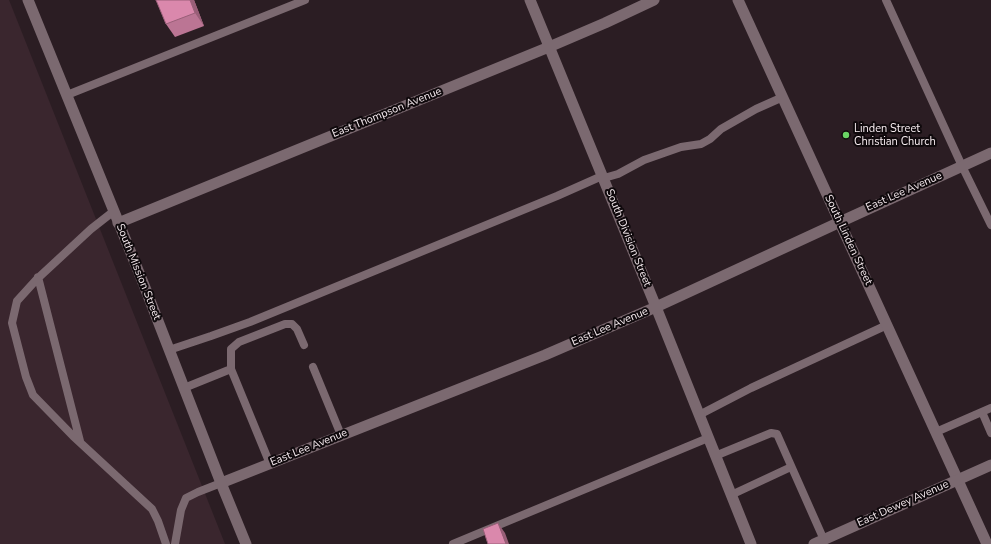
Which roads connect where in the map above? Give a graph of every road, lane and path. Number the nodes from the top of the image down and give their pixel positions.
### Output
1 (28, 0) edge
2 (305, 0) edge
3 (530, 0) edge
4 (654, 0) edge
5 (738, 0) edge
6 (886, 0) edge
7 (550, 47) junction
8 (67, 95) junction
9 (783, 97) junction
10 (991, 153) edge
11 (962, 166) junction
12 (603, 177) junction
13 (114, 210) junction
14 (840, 222) junction
15 (118, 223) junction
16 (991, 225) edge
17 (38, 278) junction
18 (656, 307) junction
19 (887, 325) junction
20 (304, 345) dead end
21 (169, 350) junction
22 (313, 368) dead end
23 (231, 369) junction
24 (184, 388) junction
25 (991, 408) edge
26 (982, 412) junction
27 (699, 415) junction
28 (936, 432) junction
29 (991, 433) edge
30 (341, 435) junction
31 (708, 438) junction
32 (80, 442) junction
33 (715, 456) junction
34 (270, 464) junction
35 (991, 465) edge
36 (792, 467) junction
37 (958, 480) junction
38 (221, 483) junction
39 (731, 496) junction
40 (819, 542) edge
41 (166, 544) edge
42 (175, 544) edge
43 (246, 544) edge
44 (453, 544) edge
45 (751, 544) edge
46 (987, 544) edge

1 - 8 street, South Mission Street
2 - 8 lane
3 - 7 street, South Division Street
4 - 7 street, East Thompson Avenue
5 - 9 street, South Linden Street
6 - 11 lane
7 - 12 street, South Division Street
7 - 15 street, East Thompson Avenue
8 - 13 street, South Mission Street
9 - 12 lane
9 - 14 street, South Linden Street
10 - 11 street, East Lee Avenue
11 - 14 street, East Lee Avenue
11 - 16 lane
12 - 18 street, South Division Street
12 - 21 lane
13 - 15 street, South Mission Street
13 - 17 lane
14 - 18 street, East Lee Avenue
14 - 19 street, South Linden Street
15 - 21 street, South Mission Street
17 - 32 lane
17 - 32 lane
18 - 27 street, South Division Street
18 - 30 street, East Lee Avenue
19 - 27 lane
19 - 28 street, South Linden Street
20 - 23 lane
21 - 24 street, South Mission Street
22 - 30 lane
23 - 24 lane
23 - 34 lane
24 - 38 street, South Mission Street
25 - 26 lane
26 - 28 lane
26 - 29 lane
27 - 31 street, South Division Street
28 - 37 street, South Linden Street
30 - 34 street, East Lee Avenue
31 - 33 street, South Division Street
31 - 44 lane
32 - 41 lane
33 - 36 lane
33 - 39 street, South Division Street
34 - 38 street, East Lee Avenue
35 - 37 street, East Dewey Avenue
36 - 39 lane
36 - 40 lane
37 - 40 street, East Dewey Avenue
37 - 46 street, South Linden Street
38 - 42 lane
38 - 43 street, South Mission Street
39 - 45 street, South Division Street

